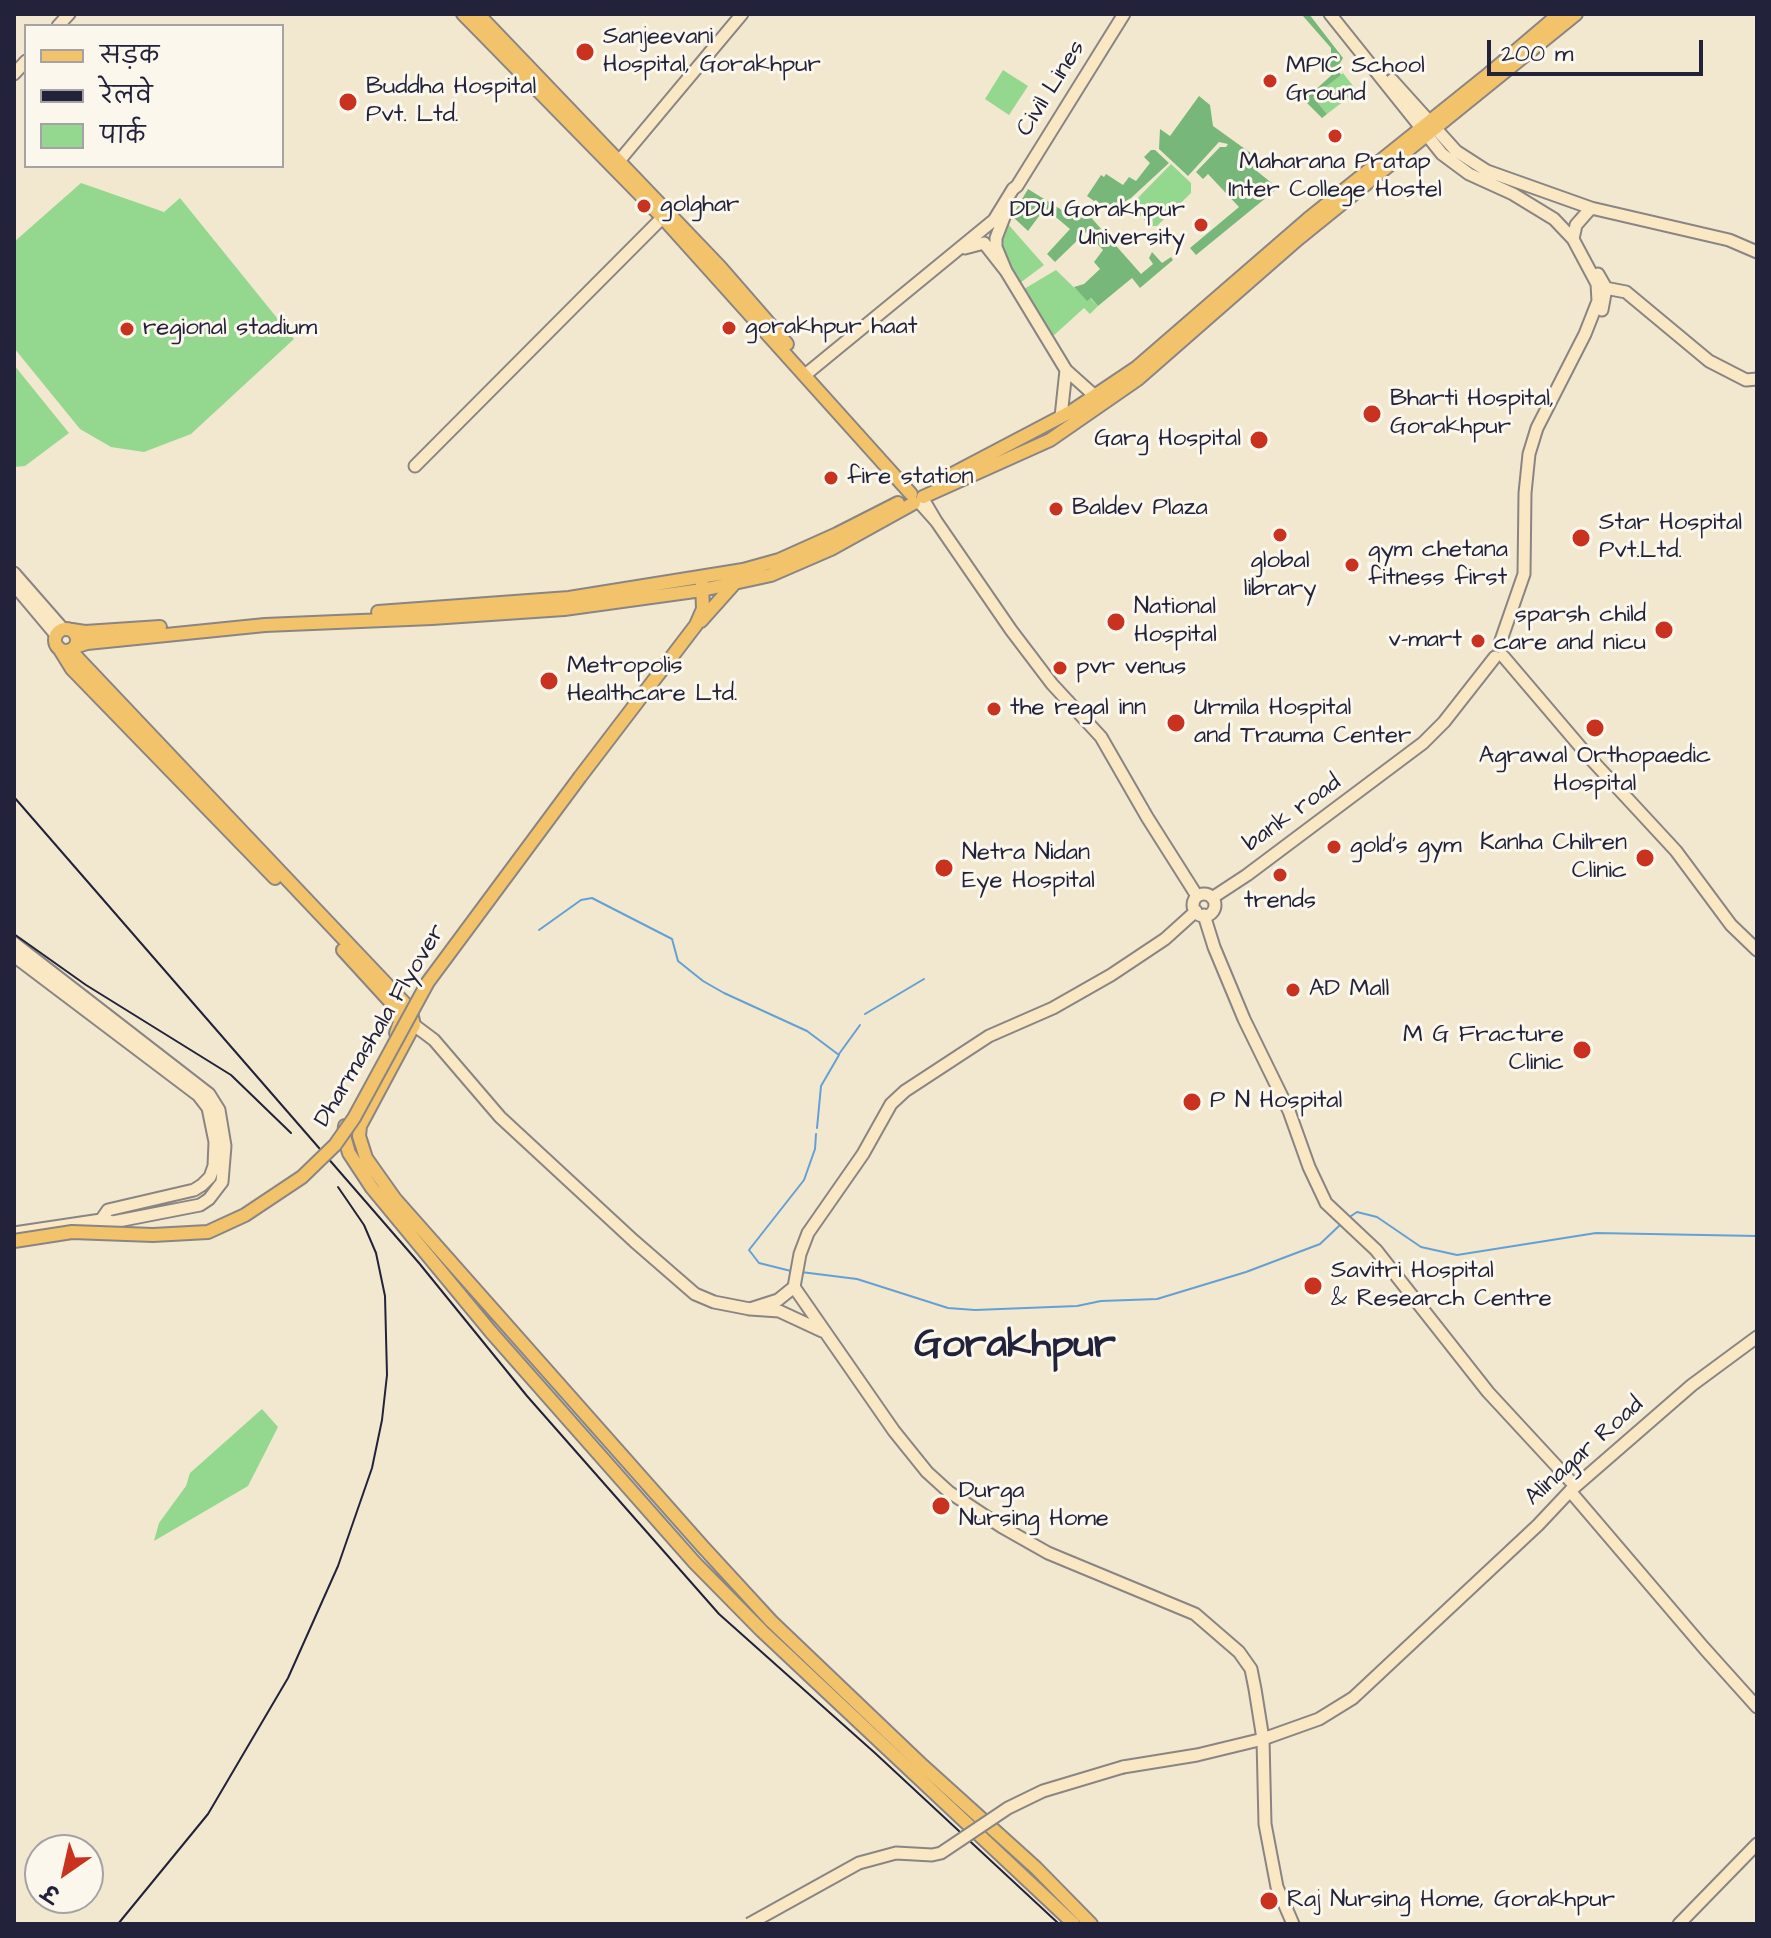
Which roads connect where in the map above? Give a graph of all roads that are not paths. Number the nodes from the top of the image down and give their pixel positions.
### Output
1 (463, 14) edge
2 (478, 14) edge
3 (742, 14) edge
4 (1124, 14) edge
5 (1330, 14) edge
6 (1339, 14) edge
7 (1559, 14) edge
8 (1576, 14) edge
9 (1427, 128) junction
10 (616, 165) junction
11 (1017, 186) junction
12 (1591, 208) junction
13 (665, 215) junction
14 (983, 236) junction
15 (996, 238) junction
16 (1575, 244) junction
17 (1757, 252) edge
18 (1006, 271) junction
19 (1601, 288) junction
20 (1220, 300) junction
21 (1066, 370) junction
22 (809, 375) junction
23 (1757, 379) edge
24 (1095, 396) junction
25 (1061, 417) junction
26 (415, 466) dead end
27 (917, 497) junction
28 (743, 570) junction
29 (14, 573) edge
30 (702, 583) junction
31 (734, 584) junction
32 (14, 585) edge
33 (696, 625) junction
34 (63, 631) junction
35 (68, 648) junction
36 (1500, 652) junction
37 (1197, 896) junction
38 (1212, 898) junction
39 (1200, 913) junction
40 (14, 943) edge
41 (1757, 950) edge
42 (14, 956) edge
43 (414, 1025) junction
44 (101, 1220) junction
45 (14, 1233) edge
46 (14, 1241) edge
47 (796, 1277) junction
48 (750, 1309) junction
49 (824, 1332) junction
50 (1757, 1337) edge
51 (1573, 1488) junction
52 (1757, 1707) edge
53 (1263, 1739) junction
54 (1757, 1844) edge
55 (749, 1924) edge
56 (1074, 1924) edge
57 (1091, 1924) edge
58 (1293, 1924) edge
59 (1679, 1924) edge

1 - 10 main road
2 - 10 main road
3 - 10 street
4 - 11 street, Civil Lines
5 - 9 street
6 - 9 street
7 - 9 main road
8 - 9 main road
9 - 12 street
9 - 16 street
9 - 20 main road
10 - 13 main road
11 - 14 street
11 - 15 street
12 - 16 street
12 - 17 street
13 - 22 main road
13 - 26 street
14 - 15 street
14 - 18 street
14 - 22 street
15 - 18 street
16 - 19 street
18 - 21 street
19 - 23 street
19 - 36 street, bank road
20 - 24 main road
20 - 27 main road
21 - 24 street
21 - 25 street
22 - 27 main road
24 - 25 main road
25 - 27 main road
27 - 28 main road
27 - 31 main road
27 - 37 street
28 - 30 main road
28 - 31 main road, Dharmashala Flyover
29 - 34 street
30 - 31 main road
30 - 33 main road
30 - 34 main road
30 - 35 main road
31 - 33 main road, Dharmashala Flyover
32 - 34 street
33 - 46 main road, Dharmashala Flyover, bridge
34 - 35 main road
34 - 35 main road
35 - 43 main road
35 - 56 main road
36 - 38 street, bank road
36 - 41 street
37 - 38 street
37 - 39 street
38 - 39 street
39 - 47 street
39 - 51 street
40 - 44 street
42 - 44 street
43 - 48 street
43 - 57 main road
44 - 45 street
47 - 48 street
47 - 49 street
48 - 49 street
49 - 53 street
50 - 51 street, Alinagar Road
51 - 52 street
51 - 53 street, Alinagar Road
53 - 55 street, Alinagar Road, bridge
53 - 58 street
54 - 59 street

